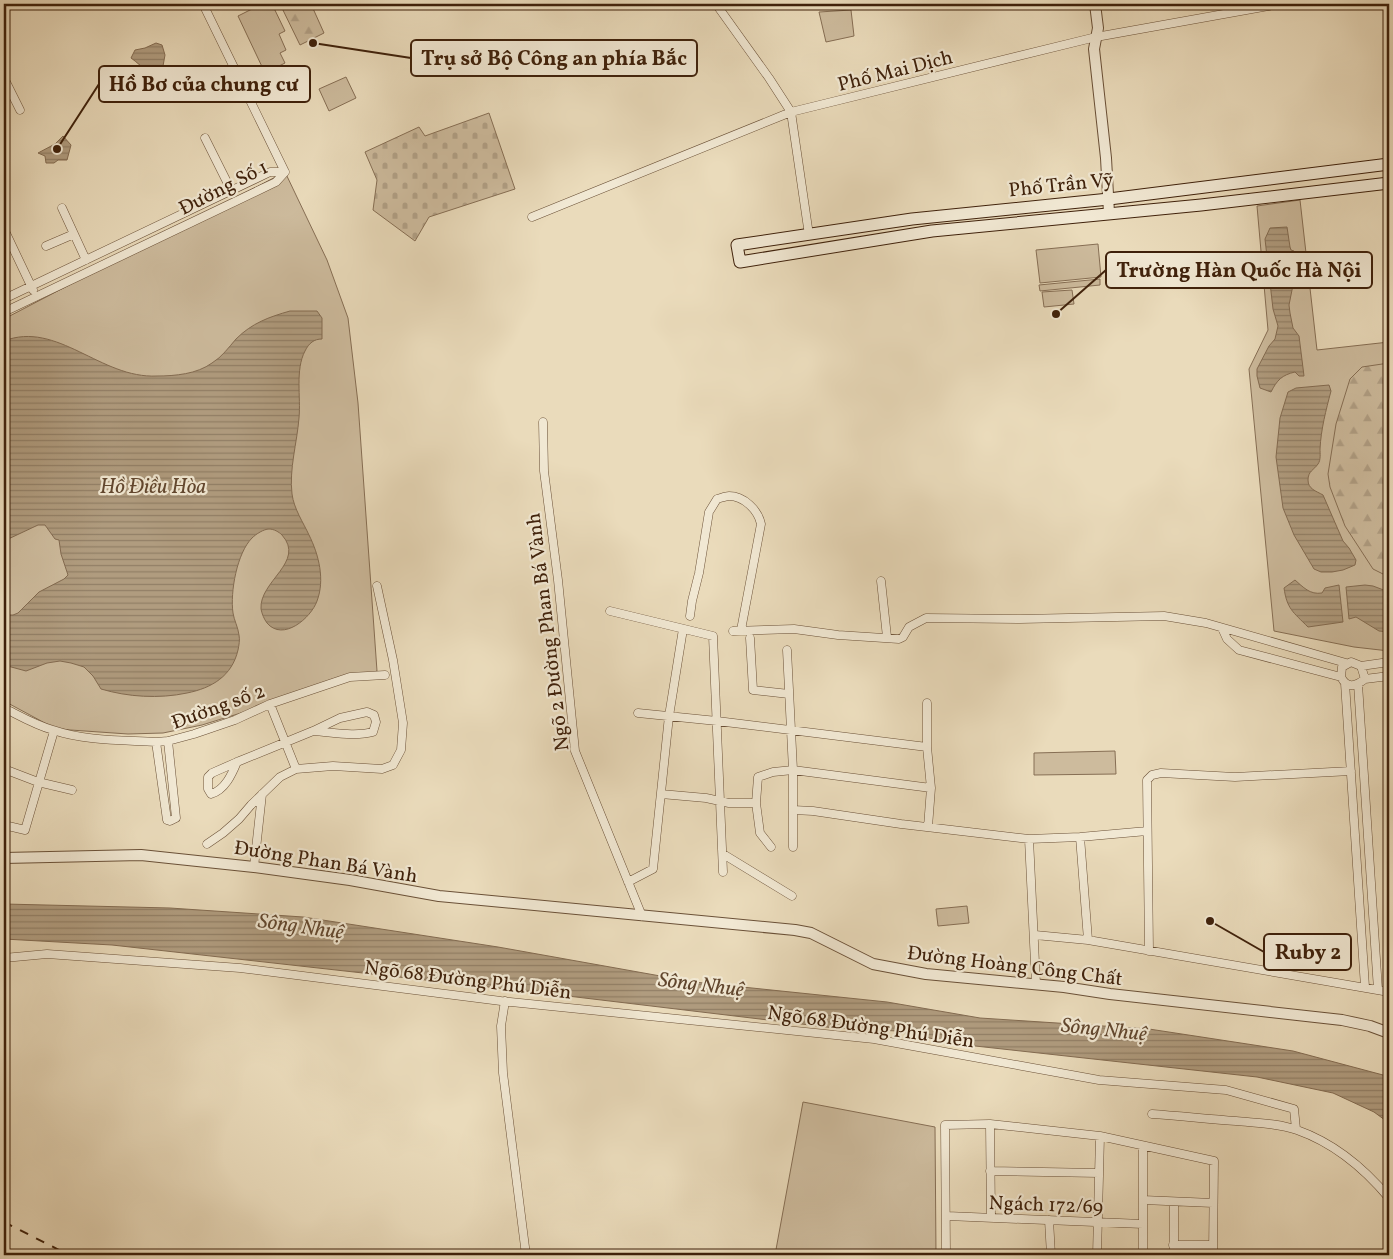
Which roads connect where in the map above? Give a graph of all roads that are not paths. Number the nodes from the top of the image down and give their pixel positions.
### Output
1 (203, 4) edge
2 (716, 4) edge
3 (1095, 4) edge
4 (1280, 4) edge
5 (1096, 37) junction
6 (4, 78) edge
7 (20, 110) dead end
8 (791, 112) junction
9 (205, 138) dead end
10 (1389, 164) edge
11 (285, 172) junction
12 (1389, 183) edge
13 (232, 190) junction
14 (1109, 198) junction
15 (62, 208) dead end
16 (1109, 213) junction
17 (532, 217) dead end
18 (4, 229) edge
19 (74, 234) junction
20 (809, 235) junction
21 (46, 246) dead end
22 (811, 250) junction
23 (86, 260) junction
24 (31, 287) junction
25 (36, 296) junction
26 (4, 299) edge
27 (4, 312) edge
28 (543, 422) dead end
29 (881, 581) dead end
30 (377, 586) dead end
31 (610, 611) dead end
32 (690, 616) dead end
33 (1222, 628) junction
34 (683, 629) junction
35 (741, 630) junction
36 (733, 631) dead end
37 (750, 638) dead end
38 (887, 638) junction
39 (787, 650) dead end
40 (1389, 662) edge
41 (1346, 663) junction
42 (1361, 666) junction
43 (385, 675) dead end
44 (1389, 676) edge
45 (1365, 679) junction
46 (1343, 680) junction
47 (1358, 684) junction
48 (789, 694) junction
49 (928, 703) dead end
50 (270, 704) junction
51 (4, 708) edge
52 (638, 713) dead end
53 (669, 716) junction
54 (716, 721) junction
55 (54, 731) junction
56 (313, 731) junction
57 (791, 731) junction
58 (168, 741) junction
59 (156, 742) junction
60 (285, 742) junction
61 (927, 747) junction
62 (237, 762) dead end
63 (296, 768) junction
64 (4, 769) edge
65 (793, 770) junction
66 (1351, 771) junction
67 (38, 782) junction
68 (931, 788) junction
69 (72, 790) dead end
70 (262, 794) junction
71 (661, 794) junction
72 (720, 801) junction
73 (756, 803) junction
74 (793, 810) junction
75 (4, 825) edge
76 (928, 828) junction
77 (1147, 831) junction
78 (1080, 837) junction
79 (1029, 839) junction
80 (207, 844) dead end
81 (771, 847) dead end
82 (793, 847) dead end
83 (723, 854) junction
84 (4, 858) edge
85 (254, 867) junction
86 (722, 872) dead end
87 (628, 882) junction
88 (792, 896) dead end
89 (1372, 901) junction
90 (1359, 903) junction
91 (642, 916) junction
92 (1034, 935) junction
93 (1088, 940) junction
94 (1148, 951) junction
95 (4, 958) edge
96 (1036, 984) junction
97 (1365, 988) junction
98 (1378, 990) junction
99 (1389, 992) edge
100 (505, 1001) junction
101 (1389, 1033) edge
102 (1152, 1114) dead end
103 (990, 1124) junction
104 (1296, 1129) junction
105 (1100, 1136) junction
106 (1143, 1146) junction
107 (990, 1170) junction
108 (1099, 1173) junction
109 (1388, 1193) edge
110 (1143, 1200) junction
111 (1174, 1202) junction
112 (1213, 1203) junction
113 (947, 1216) junction
114 (991, 1218) junction
115 (1049, 1220) junction
116 (1097, 1222) junction
117 (1143, 1224) junction
118 (1174, 1245) junction
119 (1213, 1245) junction
120 (526, 1255) edge
121 (946, 1255) edge
122 (1051, 1255) edge
123 (1097, 1255) edge
124 (1144, 1255) edge
125 (1174, 1255) edge
126 (1213, 1255) edge

1 - 11 street
2 - 8 street
3 - 5 street
4 - 5 street, Phố Mai Dịch
5 - 8 street, Phố Mai Dịch
5 - 14 street
6 - 7 street
8 - 17 street, Phố Mai Dịch
8 - 20 street
9 - 13 street
10 - 14 main road, Phố Trần Vỹ
11 - 13 street, Đường Số 1
11 - 25 street, Đường Số 1
12 - 16 main road, Phố Trần Vỹ
13 - 23 street, Đường Số 1
14 - 16 street
14 - 20 main road, Phố Trần Vỹ
15 - 19 street
16 - 22 main road, Phố Trần Vỹ
18 - 24 street
19 - 21 street
19 - 23 street
20 - 22 main road
20 - 22 main road, Phố Trần Vỹ
23 - 24 street, Đường Số 1
24 - 25 street
24 - 26 street, Đường Số 1
25 - 27 street, Đường Số 1
28 - 87 street, Ngõ 2 Đường Phan Bá Vành
29 - 38 street
30 - 63 street
31 - 34 street
32 - 35 street
33 - 38 street
33 - 41 street
33 - 46 street
34 - 53 street
34 - 54 street
35 - 36 street
35 - 38 street
37 - 48 street
39 - 48 street
40 - 42 street
41 - 42 street
41 - 46 street
42 - 45 street
43 - 50 street, Đường số 2
44 - 45 street
45 - 47 street
46 - 47 street
46 - 66 street
47 - 89 street
48 - 57 street
49 - 61 street
50 - 58 street, Đường số 2
50 - 60 street
51 - 55 street, Đường số 2
52 - 53 street
53 - 54 street
53 - 71 street
54 - 57 street
54 - 72 street
55 - 59 street, Đường số 2
55 - 67 street
56 - 56 street
56 - 60 street
57 - 61 street
57 - 65 street
58 - 59 street, Đường số 2
58 - 59 street
60 - 62 street
60 - 63 street
61 - 68 street
63 - 70 street
64 - 67 street
65 - 68 street
65 - 73 street
65 - 74 street
66 - 77 street
66 - 90 street
67 - 69 street
67 - 75 street
68 - 76 street
70 - 80 street
70 - 85 street
71 - 72 street
71 - 87 street
72 - 73 street
72 - 83 street
73 - 81 street
74 - 76 street
74 - 82 street
76 - 79 street
77 - 78 street
77 - 94 street
78 - 79 street
78 - 93 street
79 - 92 street
83 - 86 street
83 - 88 street
84 - 85 street, Đường Phan Bá Vành
85 - 91 street, Đường Phan Bá Vành
87 - 91 street, Ngõ 2 Đường Phan Bá Vành
89 - 90 street
89 - 98 street
90 - 97 street
91 - 96 street, Đường Hoàng Công Chất
92 - 93 street
92 - 96 street
93 - 94 street
94 - 97 street
95 - 100 street, Ngõ 68 Đường Phú Diễn
96 - 101 street, Đường Hoàng Công Chất
97 - 98 street
98 - 99 street
100 - 104 street, Ngõ 68 Đường Phú Diễn
100 - 120 street
102 - 104 street
103 - 105 street
103 - 107 street
103 - 113 street
104 - 109 street
105 - 106 street
105 - 108 street
106 - 110 street
106 - 112 street
107 - 108 street
107 - 114 street
108 - 116 street
110 - 111 street
110 - 117 street
111 - 112 street
111 - 118 street
112 - 119 street
113 - 114 street, Ngách 172/69
113 - 121 street
114 - 115 street, Ngách 172/69
115 - 116 street, Ngách 172/69
115 - 122 street
116 - 117 street, Ngách 172/69
116 - 123 street
117 - 124 street
118 - 119 street
118 - 125 street
119 - 126 street

